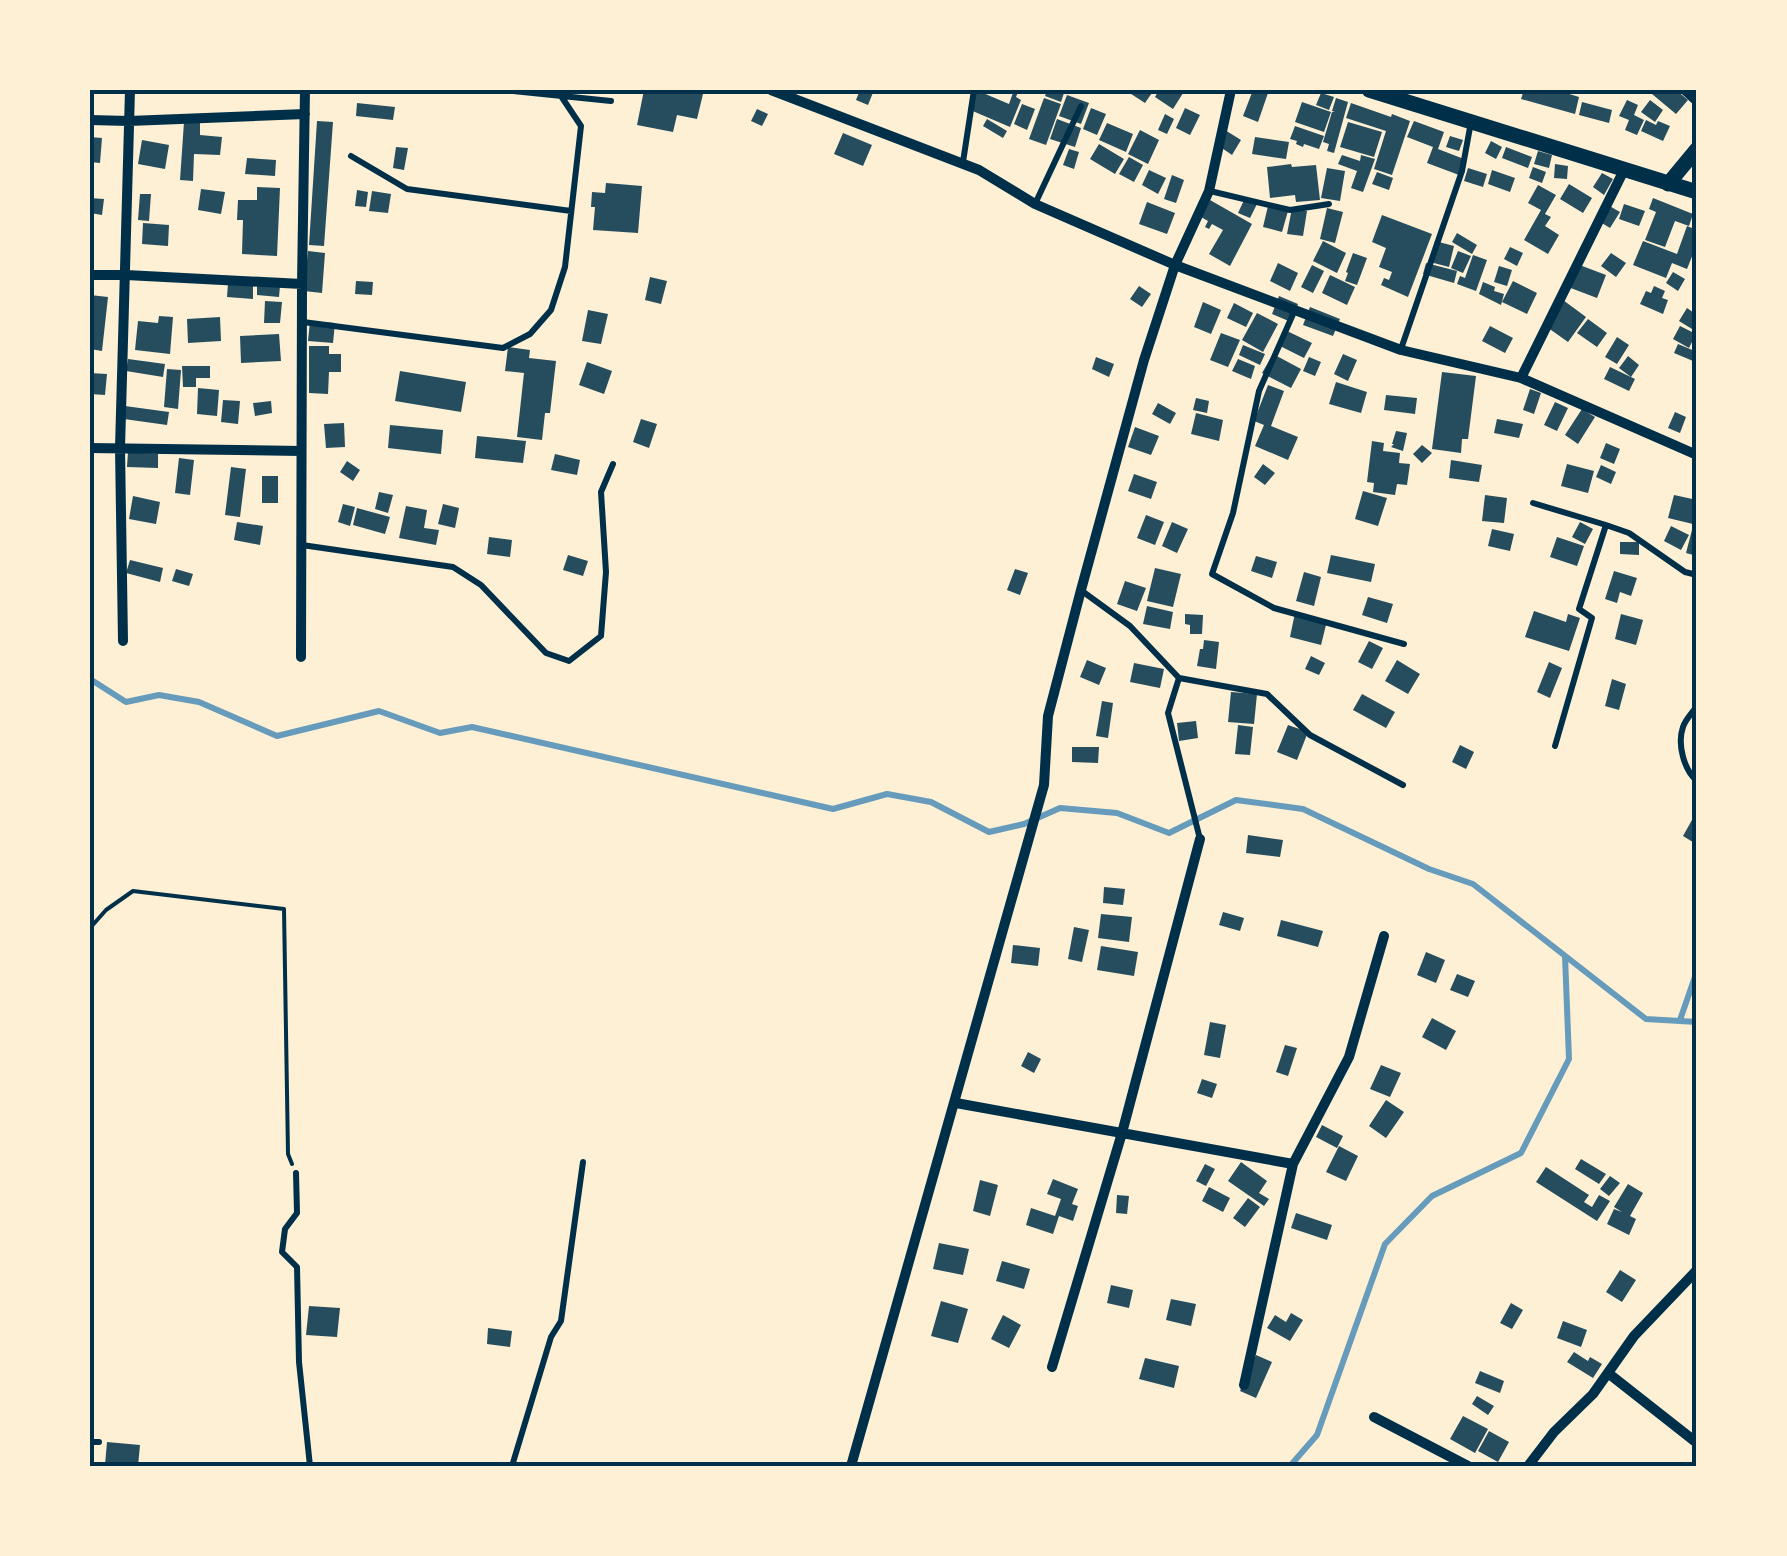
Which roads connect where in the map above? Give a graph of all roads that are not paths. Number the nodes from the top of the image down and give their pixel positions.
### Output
1 (130, 90) edge
2 (305, 90) edge
3 (503, 90) edge
4 (770, 90) edge
5 (974, 90) edge
6 (1231, 90) edge
7 (1369, 90) edge
8 (1685, 90) edge
9 (560, 93) edge
10 (1396, 94) edge
11 (611, 100) dead end
12 (1697, 100) edge
13 (1080, 106) dead end
14 (305, 114) junction
15 (90, 120) edge
16 (129, 121) junction
17 (1471, 122) junction
18 (1697, 149) edge
19 (352, 156) dead end
20 (962, 164) junction
21 (1624, 170) junction
22 (1668, 184) junction
23 (1208, 190) junction
24 (1697, 192) edge
25 (1035, 204) junction
26 (1329, 204) dead end
27 (572, 211) junction
28 (1175, 265) junction
29 (90, 275) edge
30 (126, 275) junction
31 (302, 284) junction
32 (1294, 312) junction
33 (302, 322) junction
34 (1401, 350) junction
35 (1522, 378) junction
36 (90, 448) edge
37 (120, 448) junction
38 (301, 450) junction
39 (1697, 455) edge
40 (613, 464) dead end
41 (1532, 504) dead end
42 (1606, 525) junction
43 (301, 545) junction
44 (1697, 574) edge
45 (1081, 590) junction
46 (123, 642) dead end
47 (1404, 644) dead end
48 (301, 657) dead end
49 (1180, 678) junction
50 (1697, 706) edge
51 (1556, 746) dead end
52 (1697, 781) edge
53 (1403, 785) dead end
54 (1200, 840) joint
55 (1384, 936) dead end
56 (956, 1103) junction
57 (1122, 1133) junction
58 (583, 1162) dead end
59 (1293, 1164) junction
60 (296, 1174) road end
61 (1697, 1270) edge
62 (1052, 1367) dead end
63 (1608, 1373) junction
64 (1244, 1385) dead end
65 (1374, 1417) dead end
66 (1697, 1443) edge
67 (310, 1466) edge
68 (512, 1466) edge
69 (851, 1466) edge
70 (1468, 1466) edge
71 (1528, 1466) edge

1 - 16 street
2 - 14 street
3 - 9 lane
4 - 20 street
5 - 20 lane
6 - 23 street
7 - 10 street
8 - 12 street
9 - 11 lane
9 - 27 lane
10 - 17 street
13 - 25 lane
14 - 16 street
14 - 31 street
15 - 16 street
16 - 30 street
17 - 21 street
17 - 34 lane
18 - 22 street
19 - 27 lane
20 - 25 street
21 - 22 street
21 - 35 street
22 - 24 street
23 - 26 lane
23 - 28 street
25 - 28 street
27 - 33 lane
28 - 32 street
28 - 45 street
29 - 30 street
30 - 31 street
30 - 37 street
31 - 33 street
32 - 34 street
32 - 47 lane
33 - 38 street
34 - 35 street
35 - 39 street
36 - 37 street
37 - 38 street
37 - 46 street
38 - 43 street
40 - 43 lane
41 - 42 lane
42 - 44 lane
42 - 51 lane
43 - 48 street
45 - 49 lane
45 - 56 street
49 - 53 lane
49 - 54 lane
50 - 52 lane
54 - 57 street
55 - 59 street
56 - 57 street
56 - 69 street
57 - 59 street
57 - 62 street
58 - 68 lane
59 - 64 street
60 - 67 lane
61 - 63 street
63 - 66 street
63 - 71 street
65 - 70 street

